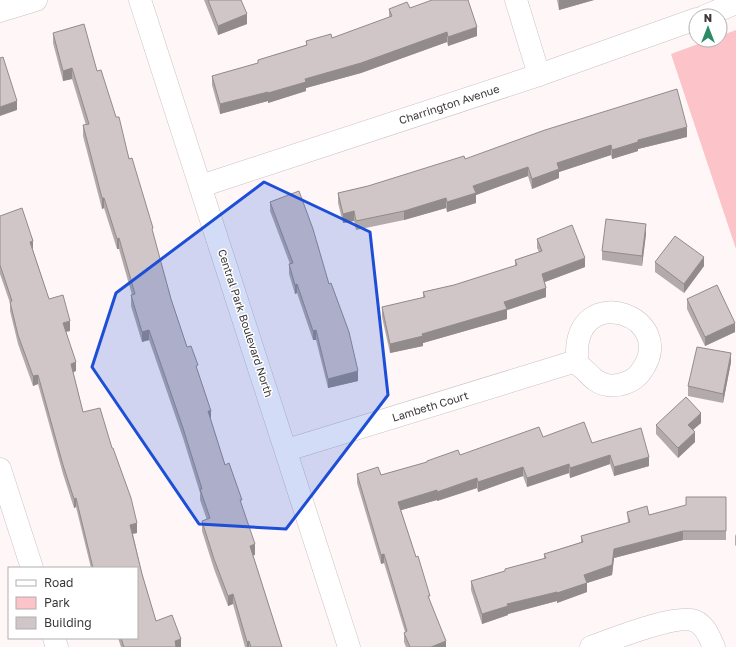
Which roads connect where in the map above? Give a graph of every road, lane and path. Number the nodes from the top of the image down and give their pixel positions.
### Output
1 (36, 0) edge
2 (140, 0) edge
3 (516, 0) edge
4 (736, 3) edge
5 (724, 8) edge
6 (0, 11) edge
7 (688, 22) edge
8 (539, 75) junction
9 (201, 186) junction
10 (573, 362) dead end
11 (287, 450) junction
12 (0, 469) edge
13 (32, 567) edge
14 (349, 647) edge
15 (591, 647) edge
16 (714, 647) edge

1 - 6 street
2 - 9 street, Central Park Boulevard North
3 - 8 street
4 - 5 street
7 - 8 street, Charrington Avenue
8 - 9 street, Charrington Avenue
9 - 11 street, Central Park Boulevard North
10 - 11 street, Lambeth Court
11 - 14 street, Central Park Boulevard North
12 - 13 street
15 - 16 street

